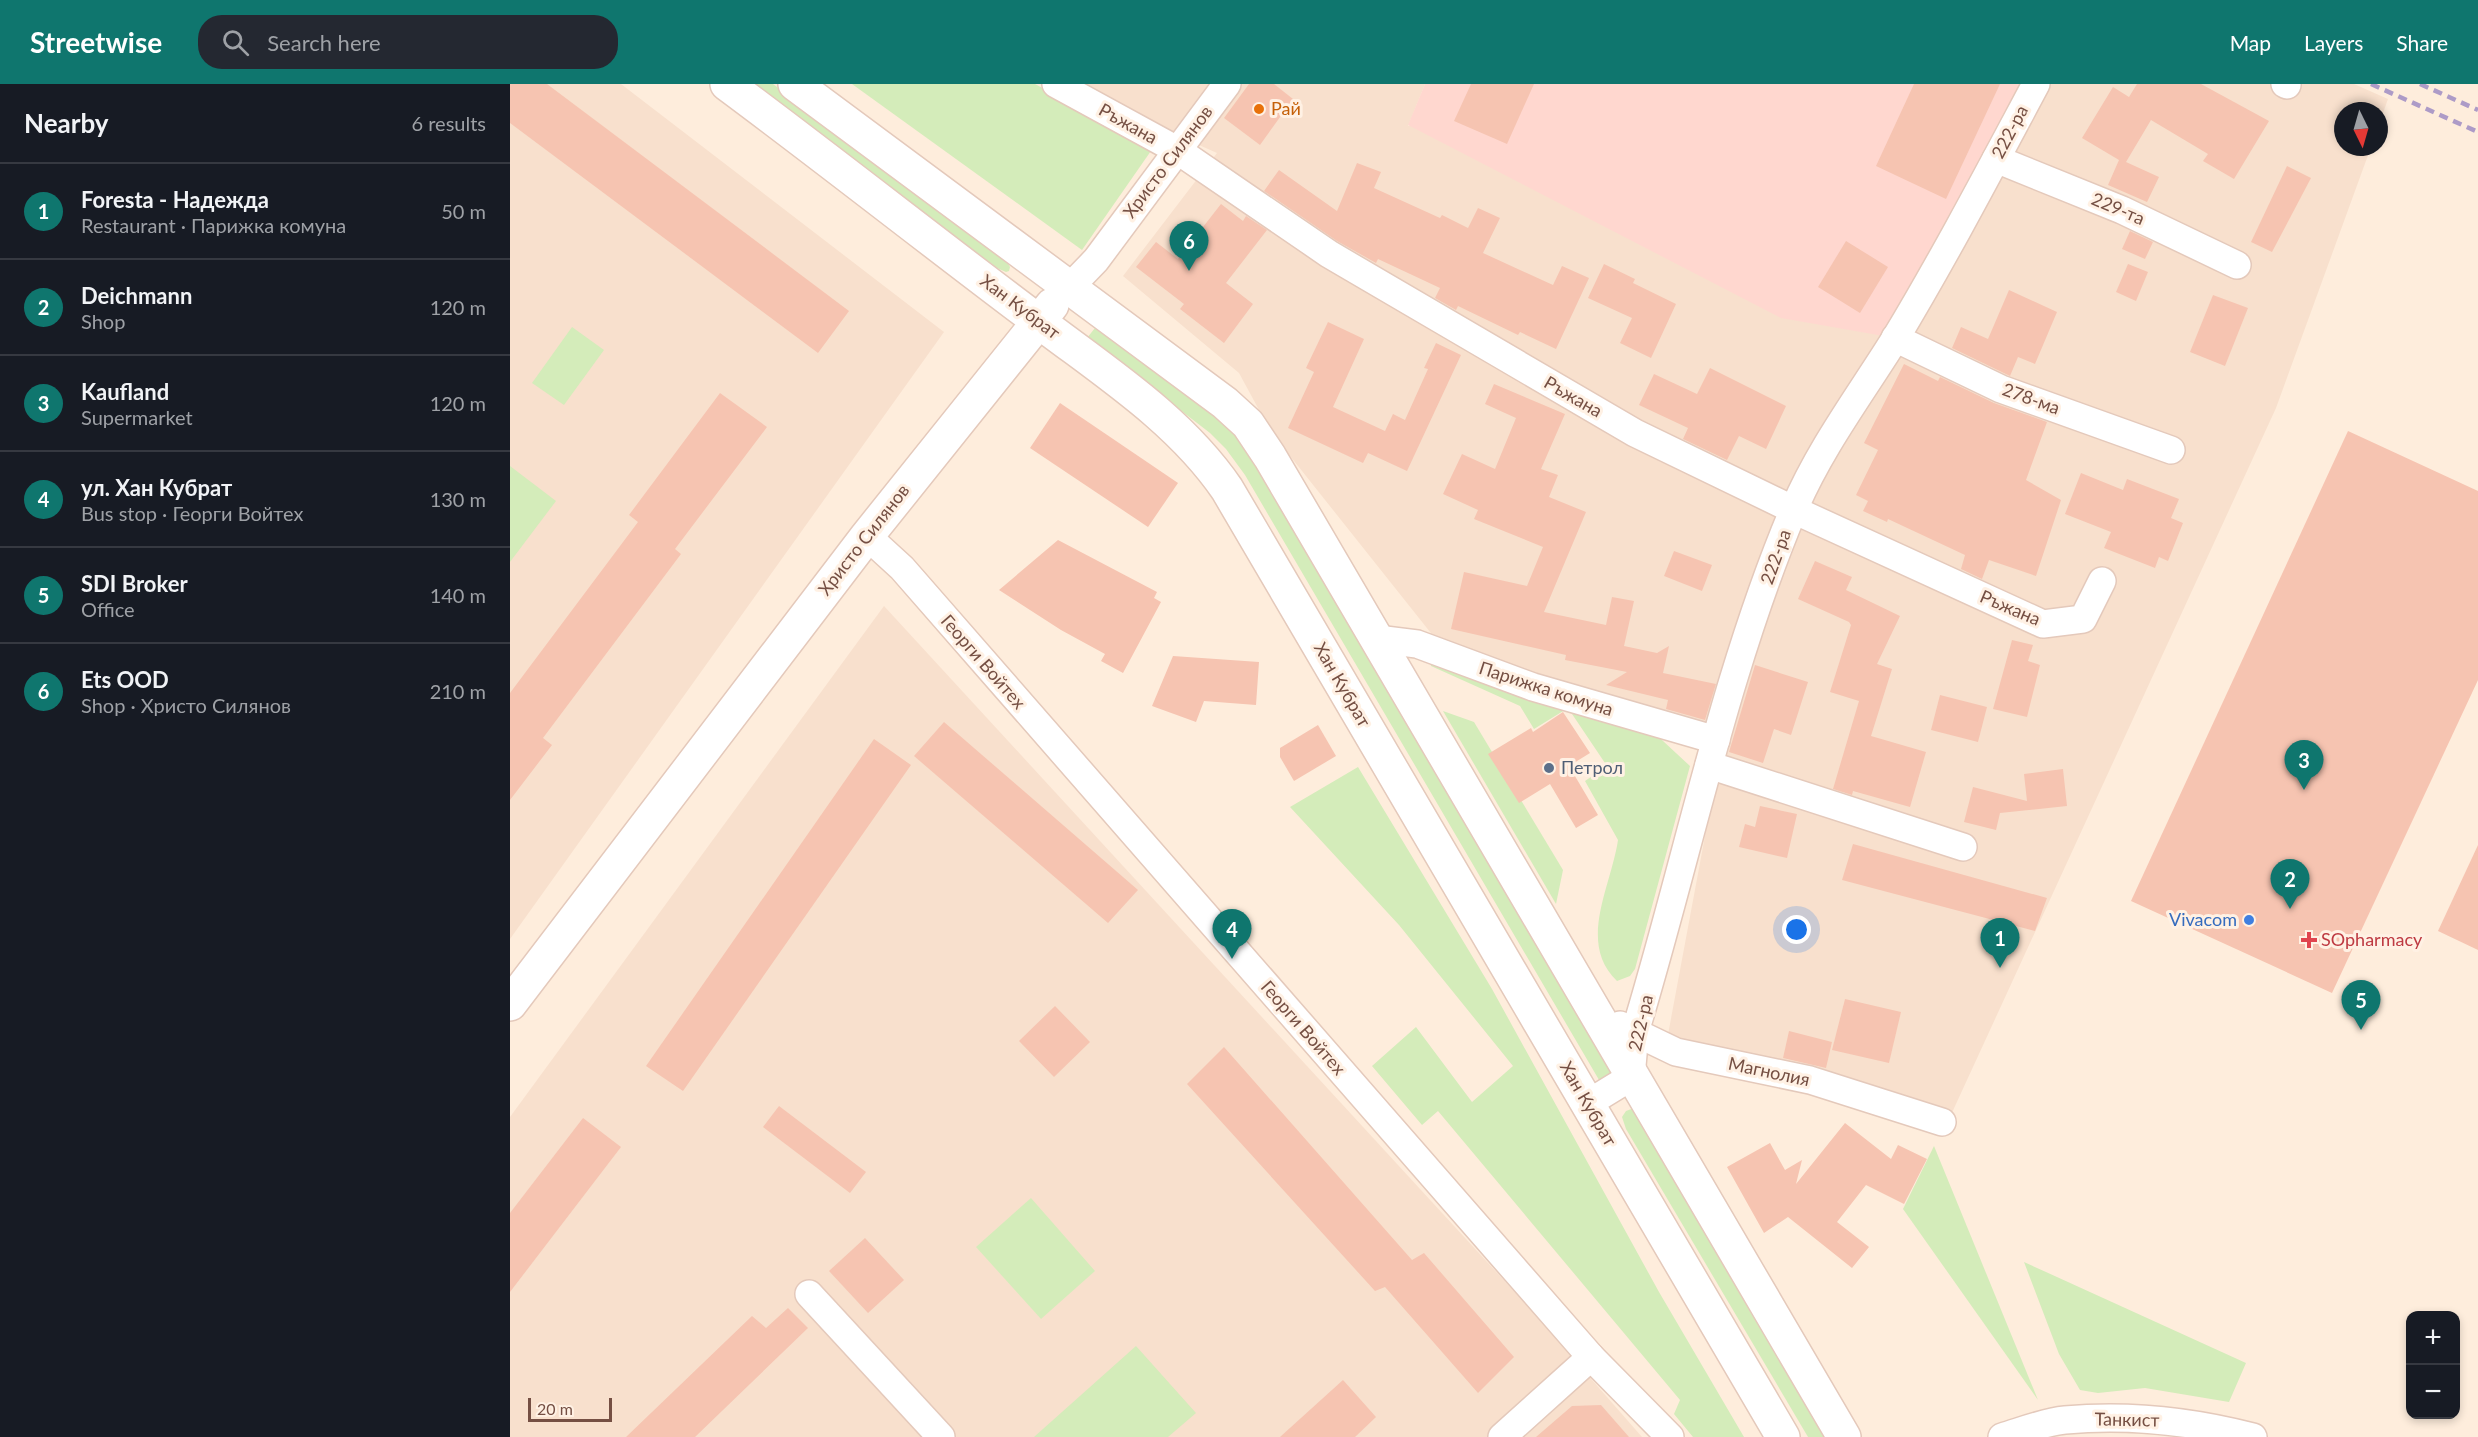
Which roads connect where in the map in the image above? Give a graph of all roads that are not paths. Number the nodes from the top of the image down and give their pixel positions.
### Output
1 (727, 84) edge
2 (795, 84) edge
3 (1056, 84) edge
4 (1227, 84) edge
5 (2036, 84) edge
6 (1177, 150) junction
7 (1996, 159) junction
8 (2237, 264) dead end
9 (1068, 289) junction
10 (1037, 321) junction
11 (1895, 338) junction
12 (2171, 450) dead end
13 (1794, 510) junction
14 (867, 536) junction
15 (2102, 581) dead end
16 (1377, 639) junction
17 (1716, 740) junction
18 (1709, 765) junction
19 (1964, 847) dead end
20 (510, 1004) edge
21 (1599, 1016) junction
22 (1635, 1032) junction
23 (1631, 1077) junction
24 (1587, 1104) junction
25 (1942, 1122) dead end
26 (809, 1294) dead end
27 (1591, 1357) junction
28 (941, 1437) edge
29 (1502, 1437) edge
30 (1670, 1437) edge
31 (1783, 1437) edge
32 (1844, 1437) edge
33 (2002, 1437) edge
34 (2253, 1437) edge

1 - 10 street, Хан Кубрат
2 - 9 street
3 - 6 street, Ръжана
4 - 6 street, Христо Силянов
5 - 7 street, 222-ра
6 - 9 street, Христо Силянов
6 - 13 street, Ръжана
7 - 8 street, 229-та
7 - 11 street, 222-ра
9 - 10 street, Христо Силянов
9 - 16 street
10 - 14 street, Христо Силянов
10 - 24 street, Хан Кубрат
11 - 12 street, 278-ма
11 - 13 street, 222-ра
13 - 15 street, Ръжана
13 - 17 street, 222-ра
14 - 20 street, Христо Силянов
14 - 27 street, Георги Войтех
16 - 17 street, Парижка комуна
16 - 21 street
17 - 18 street, 222-ра
18 - 19 street
18 - 22 street, 222-ра
21 - 22 street, Магнолия
21 - 23 street
22 - 23 street, 222-ра
22 - 25 street, Магнолия
23 - 24 street
23 - 32 street
24 - 31 street, Хан Кубрат
26 - 28 street
27 - 29 street
27 - 30 street, Георги Войтех
33 - 34 street, Танкист

